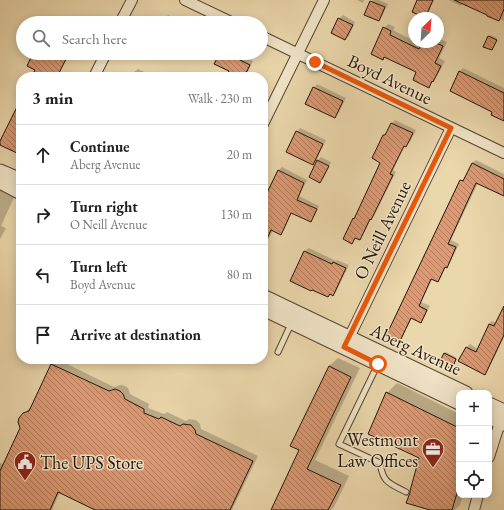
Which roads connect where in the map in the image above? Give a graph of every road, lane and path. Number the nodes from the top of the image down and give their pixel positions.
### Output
1 (132, 0) edge
2 (185, 0) edge
3 (324, 0) edge
4 (124, 16) edge
5 (218, 16) edge
6 (268, 40) edge
7 (297, 54) junction
8 (102, 60) edge
9 (96, 72) edge
10 (268, 114) edge
11 (451, 128) junction
12 (504, 153) edge
13 (0, 171) edge
14 (16, 178) edge
15 (0, 182) edge
16 (16, 190) edge
17 (268, 299) edge
18 (268, 310) edge
19 (294, 317) junction
20 (346, 342) junction
21 (278, 352) dead end
22 (378, 364) junction
23 (459, 390) edge
24 (456, 402) edge
25 (492, 407) edge
26 (501, 416) edge
27 (492, 447) edge
28 (406, 492) dead end
29 (477, 498) edge
30 (474, 510) edge

1 - 4 street
2 - 5 street
3 - 7 street
6 - 7 street, Boyd Avenue
7 - 10 street
7 - 11 street, Boyd Avenue
8 - 9 street
11 - 12 street, Boyd Avenue
11 - 20 street, O Neill Avenue
13 - 14 street
15 - 16 street
17 - 19 street, Aberg Avenue
18 - 19 street, Aberg Avenue
19 - 20 street, Aberg Avenue
19 - 21 lane
20 - 22 street, Aberg Avenue
20 - 23 street, Aberg Avenue
22 - 24 street, Aberg Avenue
22 - 28 lane
25 - 26 street
26 - 27 street
29 - 30 street

